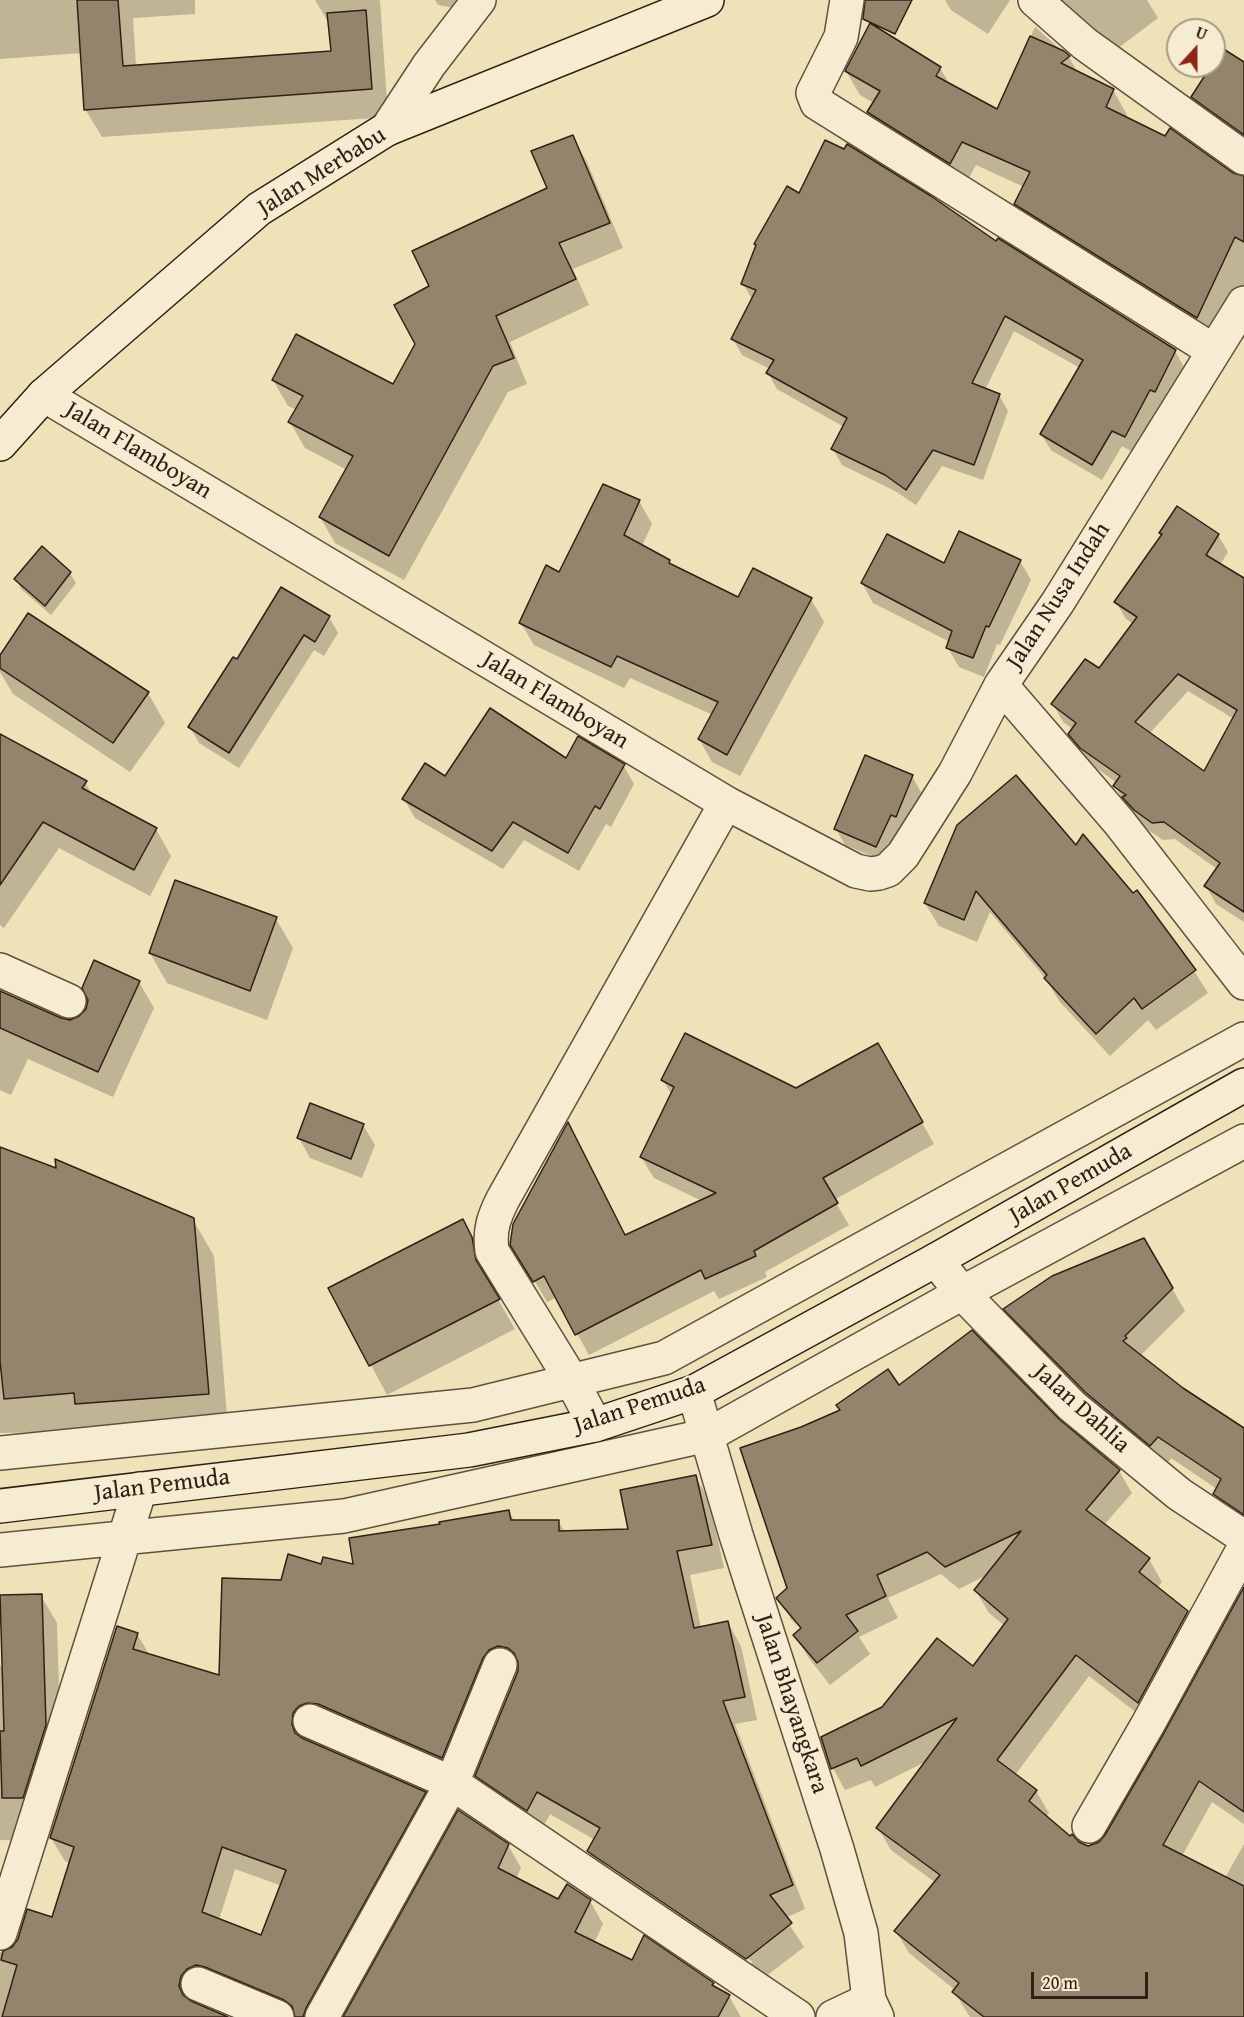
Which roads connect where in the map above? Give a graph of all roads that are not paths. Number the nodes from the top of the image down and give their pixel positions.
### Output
1 (479, 0) edge
2 (707, 0) edge
3 (847, 0) edge
4 (1035, 0) edge
5 (387, 129) junction
6 (1244, 158) edge
7 (1244, 303) edge
8 (1214, 351) junction
9 (44, 395) junction
10 (0, 444) edge
11 (1000, 685) junction
12 (726, 803) junction
13 (0, 970) edge
14 (1244, 983) edge
15 (69, 1000) dead end
16 (1244, 1039) edge
17 (1198, 1065) junction
18 (1231, 1093) edge
19 (1244, 1141) edge
20 (936, 1260) junction
21 (962, 1293) junction
22 (572, 1381) junction
23 (694, 1392) junction
24 (595, 1425) junction
25 (708, 1436) junction
26 (0, 1453) edge
27 (140, 1489) junction
28 (0, 1506) edge
29 (1244, 1537) edge
30 (126, 1538) junction
31 (1244, 1548) edge
32 (0, 1550) edge
33 (500, 1665) dead end
34 (310, 1721) dead end
35 (452, 1783) junction
36 (1089, 1826) dead end
37 (0, 1933) edge
38 (198, 1984) dead end
39 (873, 2008) edge
40 (277, 2017) edge
41 (322, 2017) edge
42 (798, 2017) edge
43 (832, 2017) edge

1 - 5 street
2 - 5 street, Jalan Merbabu
3 - 8 street
4 - 6 street
5 - 9 street, Jalan Merbabu
7 - 8 street, Jalan Nusa Indah
8 - 11 street, Jalan Nusa Indah
9 - 10 street, Jalan Merbabu
9 - 12 street, Jalan Flamboyan
11 - 12 street, Jalan Flamboyan
11 - 14 street, Jalan Nusa Indah
12 - 22 street
13 - 15 street
16 - 17 street
17 - 18 street
17 - 22 street
18 - 20 street, Jalan Pemuda
19 - 21 street
20 - 21 street, Jalan Dahlia
20 - 23 street, Jalan Pemuda
21 - 25 street
21 - 29 street, Jalan Dahlia
22 - 24 street
22 - 26 street
23 - 24 street, Jalan Pemuda
23 - 25 street, Jalan Bhayangkara
24 - 27 street, Jalan Pemuda
25 - 30 street
25 - 39 street, Jalan Bhayangkara
27 - 28 street, Jalan Pemuda
27 - 30 street
30 - 32 street
30 - 37 street
31 - 36 street
33 - 35 street
34 - 35 street
35 - 41 street
35 - 42 street
38 - 40 street
39 - 43 street

